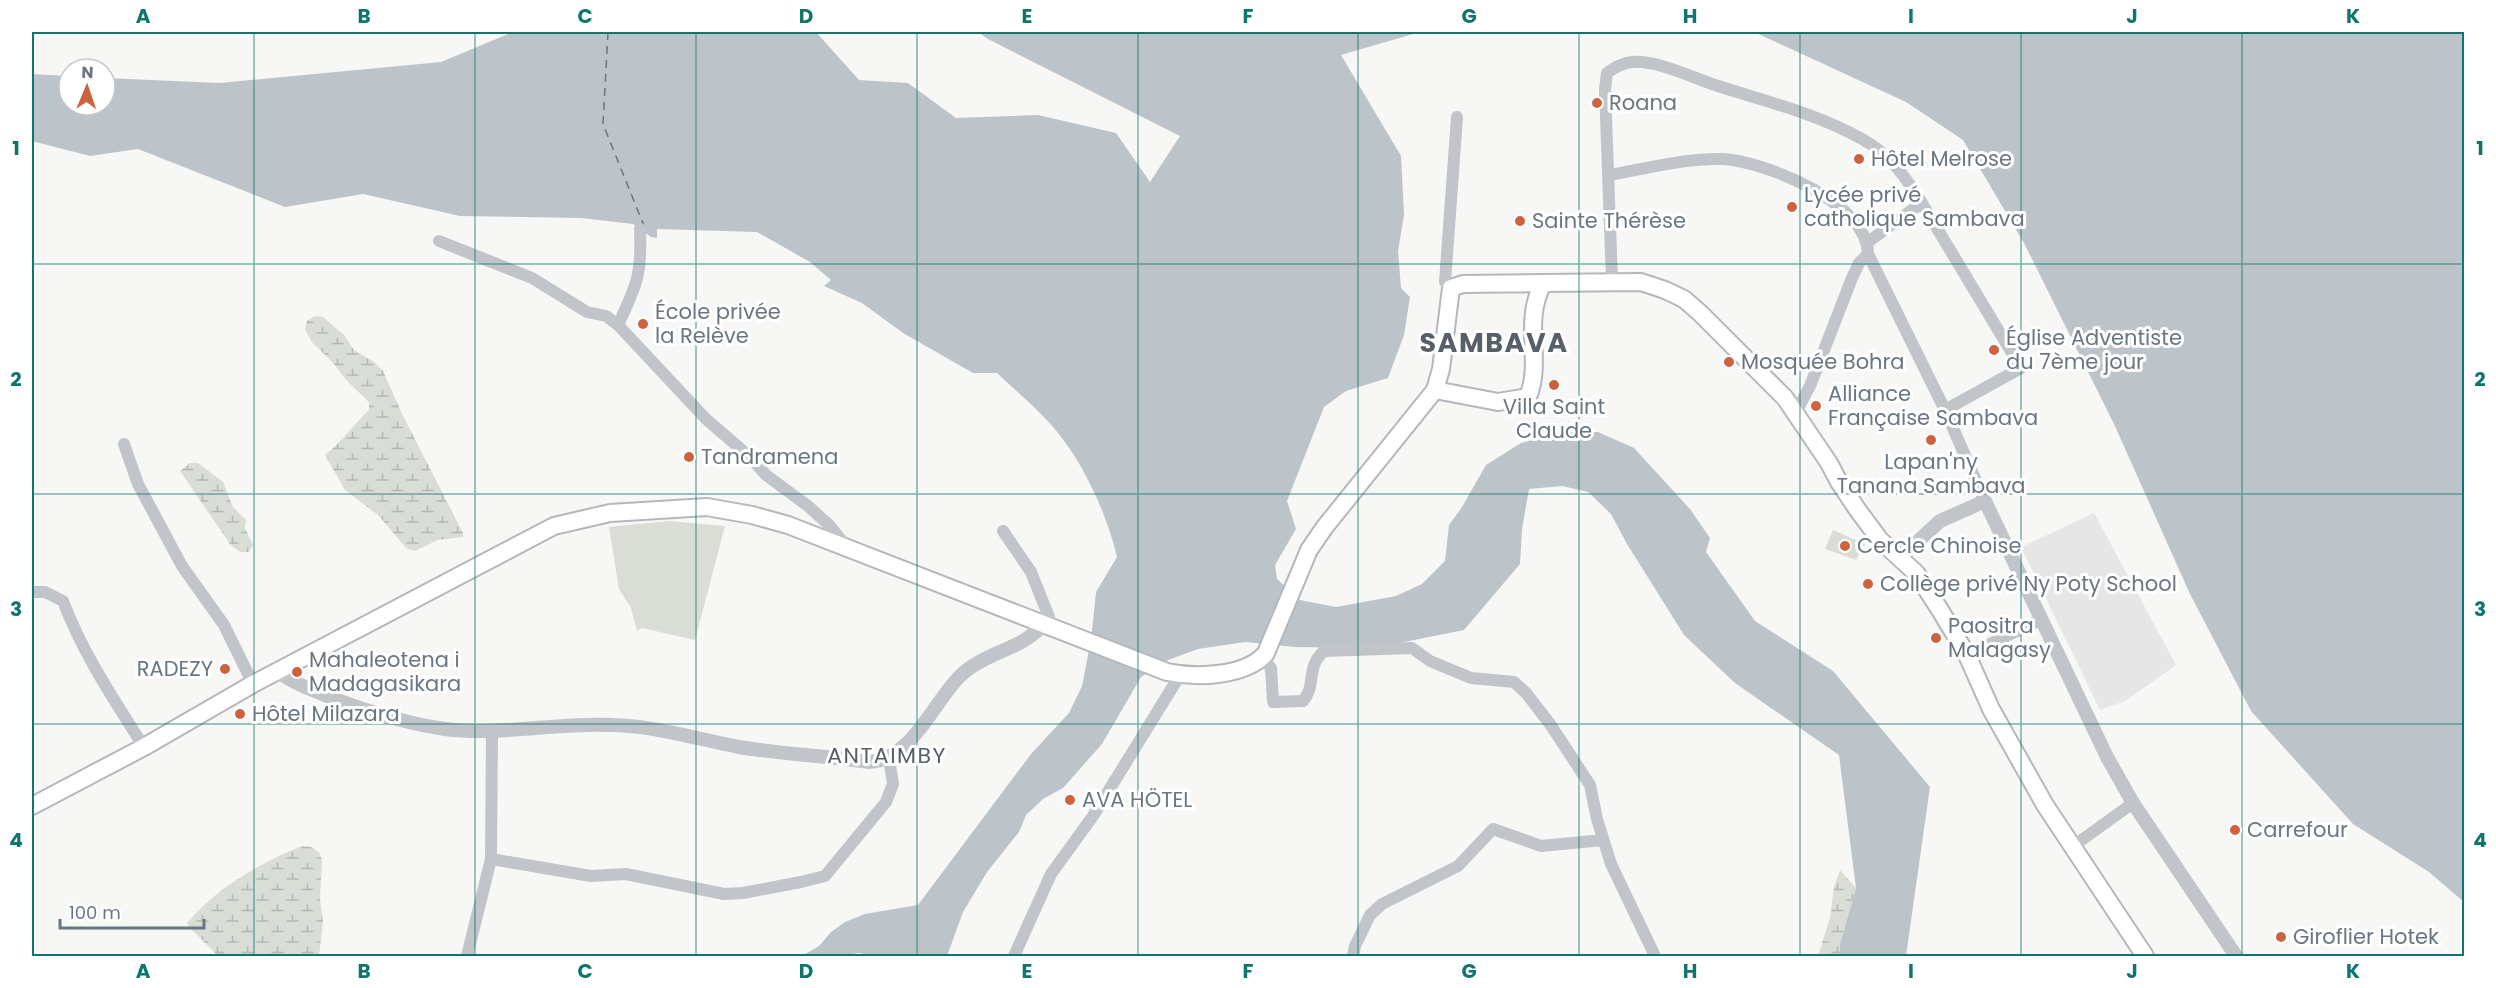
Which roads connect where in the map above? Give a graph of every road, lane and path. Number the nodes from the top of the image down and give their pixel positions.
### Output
1 (1457, 117) dead end
2 (1609, 175) junction
3 (1923, 205) junction
4 (640, 230) dead end
5 (439, 241) dead end
6 (1868, 248) junction
7 (1612, 281) junction
8 (1543, 283) junction
9 (1450, 288) junction
10 (618, 325) junction
11 (1435, 390) junction
12 (1946, 410) junction
13 (1796, 412) junction
14 (124, 444) dead end
15 (1985, 501) junction
16 (1003, 531) dead end
17 (848, 549) junction
18 (1901, 557) junction
19 (32, 592) edge
20 (2042, 619) junction
21 (1045, 625) junction
22 (1264, 655) junction
23 (1967, 655) junction
24 (279, 672) junction
25 (1173, 674) junction
26 (253, 684) junction
27 (492, 730) junction
28 (144, 747) junction
29 (889, 759) junction
30 (2133, 803) junction
31 (32, 806) edge
32 (1603, 840) junction
33 (2072, 847) junction
34 (491, 859) junction
35 (466, 957) edge
36 (1014, 957) edge
37 (1353, 957) edge
38 (1655, 957) edge
39 (2145, 957) edge
40 (2236, 957) edge

1 - 9 street
2 - 3 street
2 - 6 street
2 - 7 street
3 - 6 street
3 - 12 street
4 - 10 street
5 - 10 street
6 - 12 street
6 - 13 street
7 - 8 main road
7 - 13 main road
8 - 9 main road
8 - 11 main road
9 - 11 main road
10 - 17 street
11 - 22 main road
12 - 15 street
13 - 18 main road
14 - 26 street
15 - 18 street
15 - 20 street
16 - 21 street
17 - 21 main road
17 - 24 main road
18 - 23 main road
19 - 28 street
20 - 23 street
20 - 30 street
21 - 25 main road
21 - 29 street
22 - 25 main road
22 - 32 street
23 - 33 main road
24 - 26 main road
24 - 27 street
25 - 36 street
26 - 28 main road
27 - 29 street
27 - 34 street
28 - 31 main road
29 - 34 street
30 - 33 street
30 - 40 street
32 - 37 street
32 - 38 street
33 - 39 main road
34 - 35 street

